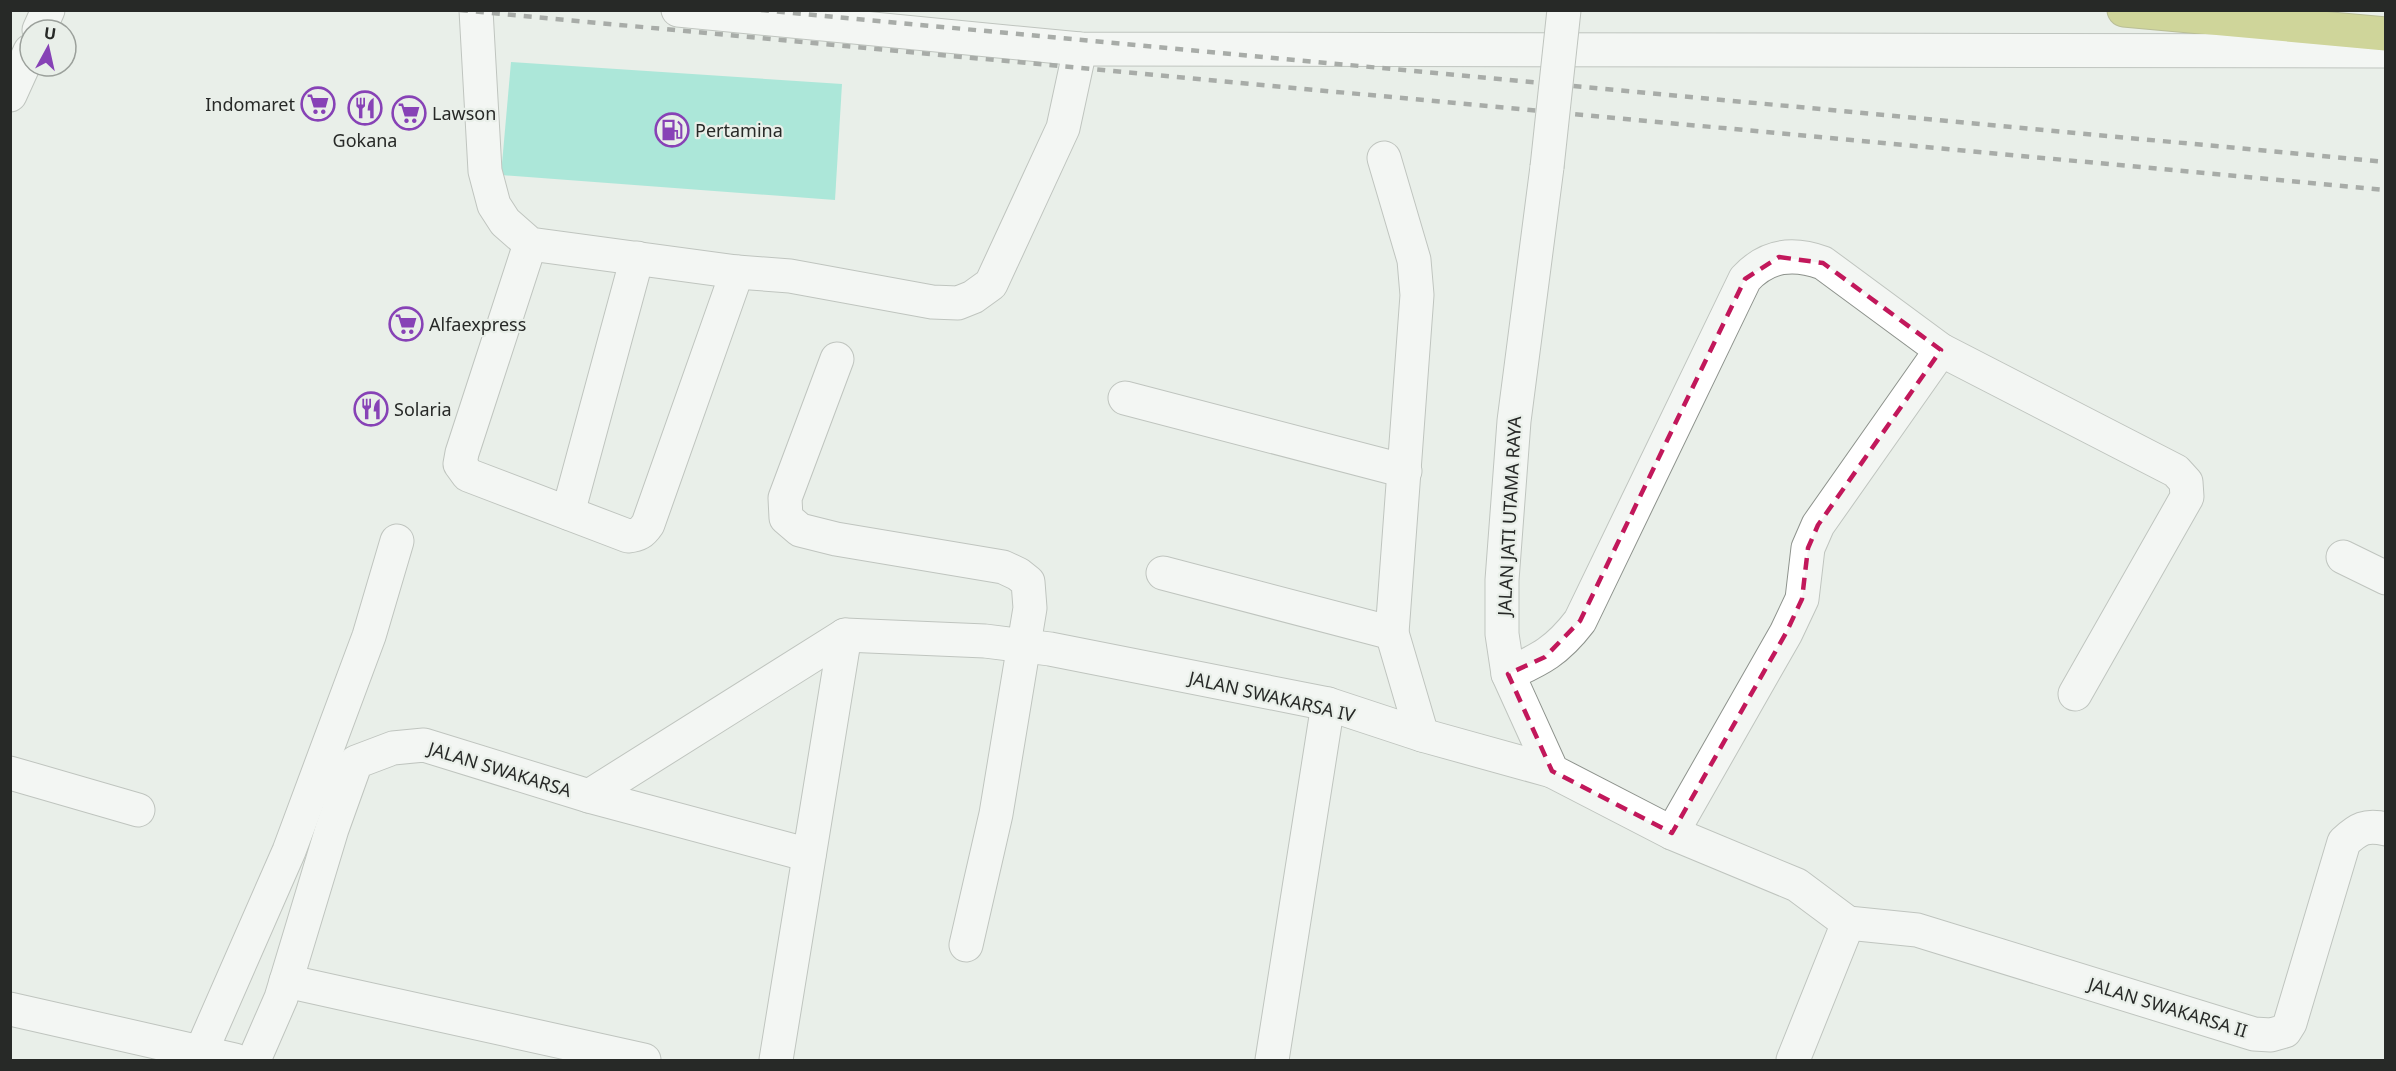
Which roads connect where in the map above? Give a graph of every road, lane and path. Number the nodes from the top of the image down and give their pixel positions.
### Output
1 (476, 10) edge
2 (678, 10) edge
3 (1564, 10) edge
4 (2124, 10) edge
5 (2385, 34) edge
6 (1080, 49) junction
7 (2385, 51) edge
8 (18, 77) edge
9 (10, 95) edge
10 (1384, 158) dead end
11 (530, 244) junction
12 (637, 258) junction
13 (737, 272) junction
14 (1941, 350) junction
15 (837, 359) dead end
16 (1125, 398) dead end
17 (1405, 471) junction
18 (568, 513) junction
19 (397, 541) dead end
20 (2343, 557) dead end
21 (1163, 573) dead end
22 (2385, 578) edge
23 (1392, 633) junction
24 (845, 635) junction
25 (1024, 644) junction
26 (1508, 674) junction
27 (2075, 694) dead end
28 (1328, 704) junction
29 (1422, 735) junction
30 (1552, 771) junction
31 (10, 773) edge
32 (590, 796) junction
33 (138, 810) dead end
34 (2385, 829) edge
35 (1672, 833) junction
36 (809, 855) junction
37 (1848, 923) junction
38 (966, 945) dead end
39 (286, 981) junction
40 (10, 1009) edge
41 (201, 1052) junction
42 (235, 1060) edge
43 (254, 1060) edge
44 (644, 1060) edge
45 (776, 1060) edge
46 (1272, 1060) edge
47 (1793, 1060) edge

1 - 11 street
2 - 6 street
3 - 26 street, JALAN JATI UTAMA RAYA, bridge
4 - 5 highway
6 - 7 street
6 - 13 street
8 - 9 street
10 - 17 street
11 - 12 street
11 - 18 street
12 - 13 street
12 - 18 street
13 - 18 street
14 - 26 street
14 - 27 street
14 - 35 street
15 - 25 street
16 - 17 street
17 - 23 street
19 - 41 street
20 - 22 street
21 - 23 street
23 - 29 street
24 - 25 street
24 - 32 street, JALAN SWAKARSA
24 - 36 street
25 - 28 street, JALAN SWAKARSA IV
25 - 38 street
26 - 30 street, JALAN JATI UTAMA RAYA
28 - 29 street, JALAN SWAKARSA IV
28 - 46 street
29 - 30 street, JALAN SWAKARSA IV
30 - 35 street
31 - 33 street
32 - 36 street
32 - 39 street, JALAN SWAKARSA
34 - 37 street, JALAN SWAKARSA II
35 - 37 street
36 - 45 street
37 - 47 street
39 - 43 street, JALAN SWAKARSA
39 - 44 street
40 - 41 street
41 - 42 street

